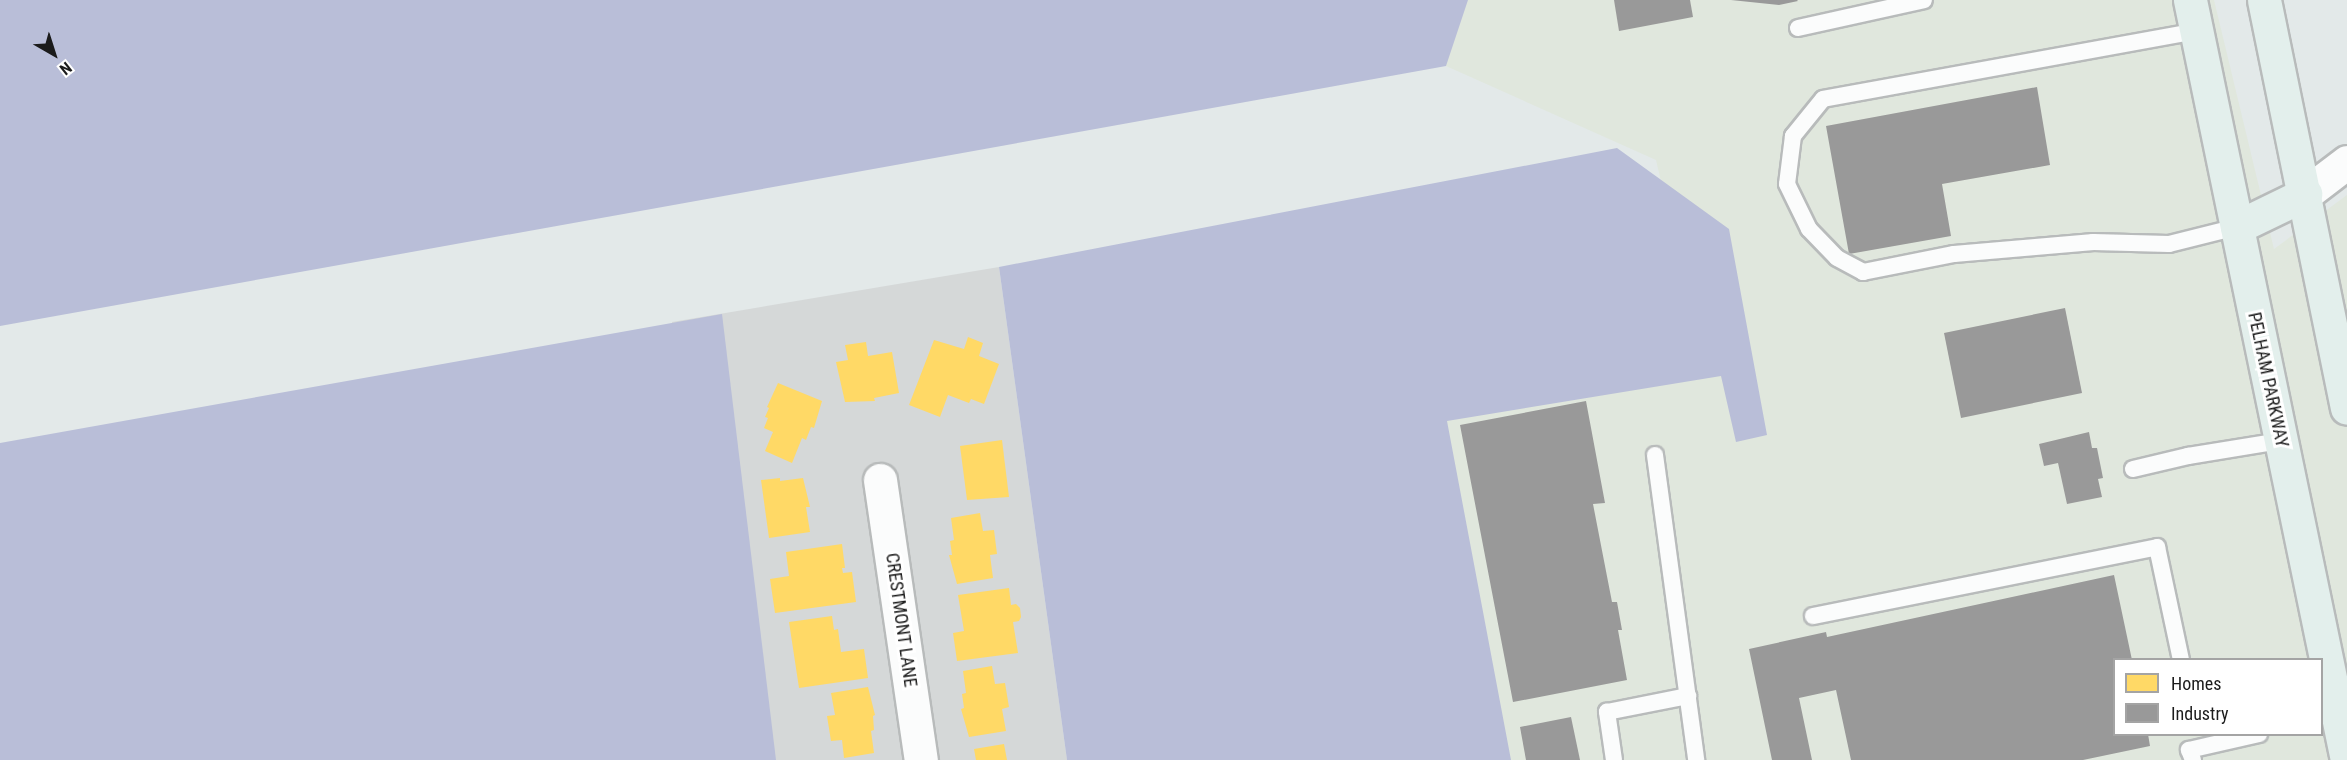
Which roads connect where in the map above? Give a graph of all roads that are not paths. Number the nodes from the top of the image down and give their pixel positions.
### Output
1 (1924, 0) edge
2 (2264, 0) edge
3 (2194, 15) edge
4 (1798, 28) dead end
5 (2347, 162) edge
6 (2305, 194) junction
7 (2237, 227) junction
8 (2347, 408) edge
9 (2281, 441) junction
10 (1655, 455) dead end
11 (2133, 469) dead end
12 (880, 480) dead end
13 (1813, 616) dead end
14 (2181, 658) edge
15 (2319, 658) edge
16 (2323, 679) edge
17 (1688, 696) junction
18 (2330, 719) edge
19 (2254, 736) edge
20 (2196, 747) edge
21 (921, 760) edge
22 (1614, 760) edge
23 (1696, 760) edge
24 (2347, 760) edge

1 - 4 lane
2 - 6 main road
3 - 7 main road, PELHAM PARKWAY
3 - 7 lane
5 - 6 street
6 - 7 main road
6 - 8 main road
7 - 9 main road, PELHAM PARKWAY
9 - 11 lane
9 - 15 main road, PELHAM PARKWAY
10 - 17 lane
12 - 21 street, CRESTMONT LANE
13 - 14 lane
16 - 18 main road, PELHAM PARKWAY
17 - 22 lane
17 - 23 lane
18 - 24 main road, PELHAM PARKWAY
19 - 20 lane

